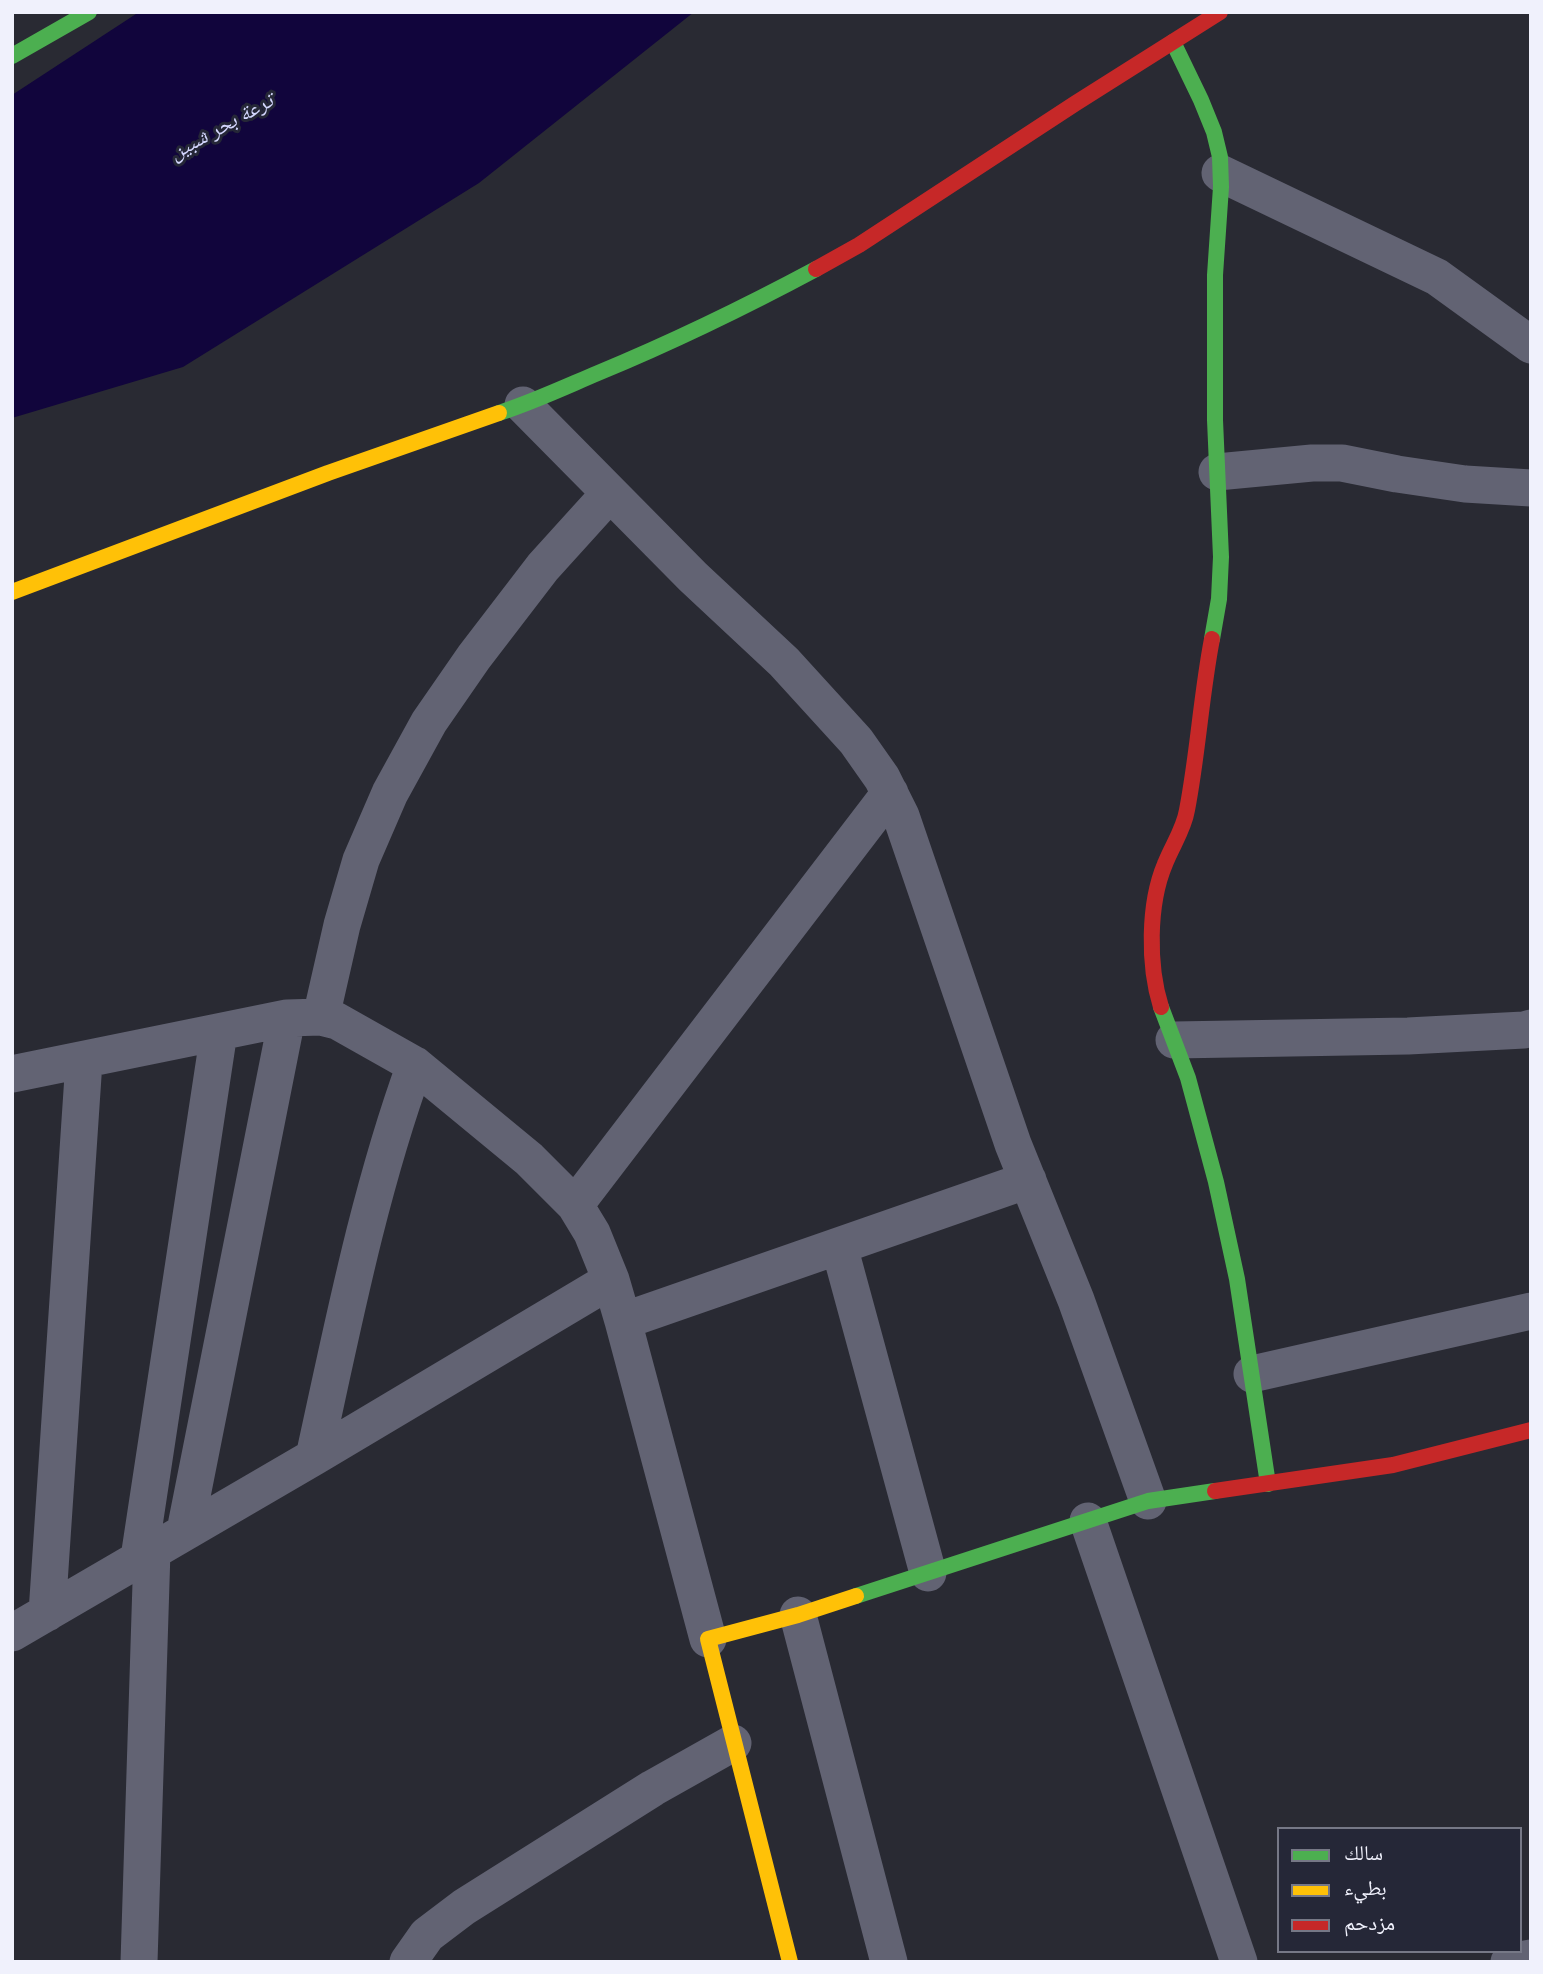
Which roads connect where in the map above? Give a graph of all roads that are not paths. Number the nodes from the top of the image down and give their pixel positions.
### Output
1 (89, 12) edge
2 (1220, 12) edge
3 (1173, 42) junction
4 (12, 56) edge
5 (1220, 173) junction
6 (1531, 345) edge
7 (523, 405) junction
8 (1217, 472) junction
9 (1531, 488) edge
10 (610, 493) junction
11 (12, 592) edge
12 (890, 793) junction
13 (304, 1017) junction
14 (1531, 1028) edge
15 (219, 1032) junction
16 (1174, 1040) junction
17 (84, 1060) junction
18 (415, 1065) junction
19 (12, 1074) edge
20 (1028, 1180) junction
21 (575, 1205) junction
22 (839, 1246) junction
23 (611, 1280) junction
24 (1531, 1311) edge
25 (622, 1321) junction
26 (1252, 1374) junction
27 (1531, 1430) edge
28 (314, 1457) junction
29 (1268, 1484) junction
30 (1148, 1502) junction
31 (1088, 1521) junction
32 (185, 1531) junction
33 (145, 1554) junction
34 (928, 1573) junction
35 (47, 1613) junction
36 (798, 1615) junction
37 (12, 1633) edge
38 (708, 1639) junction
39 (733, 1743) junction
40 (1531, 1958) edge
41 (139, 1962) edge
42 (408, 1962) edge
43 (790, 1962) edge
44 (889, 1962) edge
45 (1239, 1962) edge
46 (1510, 1962) edge

1 - 4 street
2 - 3 street
3 - 5 street
3 - 7 street
5 - 6 street
5 - 8 street
7 - 10 street
7 - 11 street
8 - 9 street
8 - 16 street
10 - 12 street
10 - 13 street
12 - 20 street
12 - 21 street
13 - 15 street
13 - 18 street
13 - 32 street
14 - 16 street
15 - 17 street
15 - 33 street
16 - 26 street
17 - 19 street
17 - 35 street
18 - 21 street
18 - 28 street
20 - 22 street
20 - 30 street
21 - 23 street
22 - 25 street
22 - 34 street
23 - 25 street
23 - 28 street
24 - 26 street
25 - 38 street
26 - 29 street
27 - 29 street
28 - 32 street
29 - 30 street
30 - 31 street
31 - 34 street
31 - 45 street
32 - 33 street
33 - 35 street
33 - 41 street
34 - 36 street
35 - 37 street
36 - 38 street
36 - 44 street
38 - 39 street
39 - 42 street
39 - 43 street
40 - 46 street

